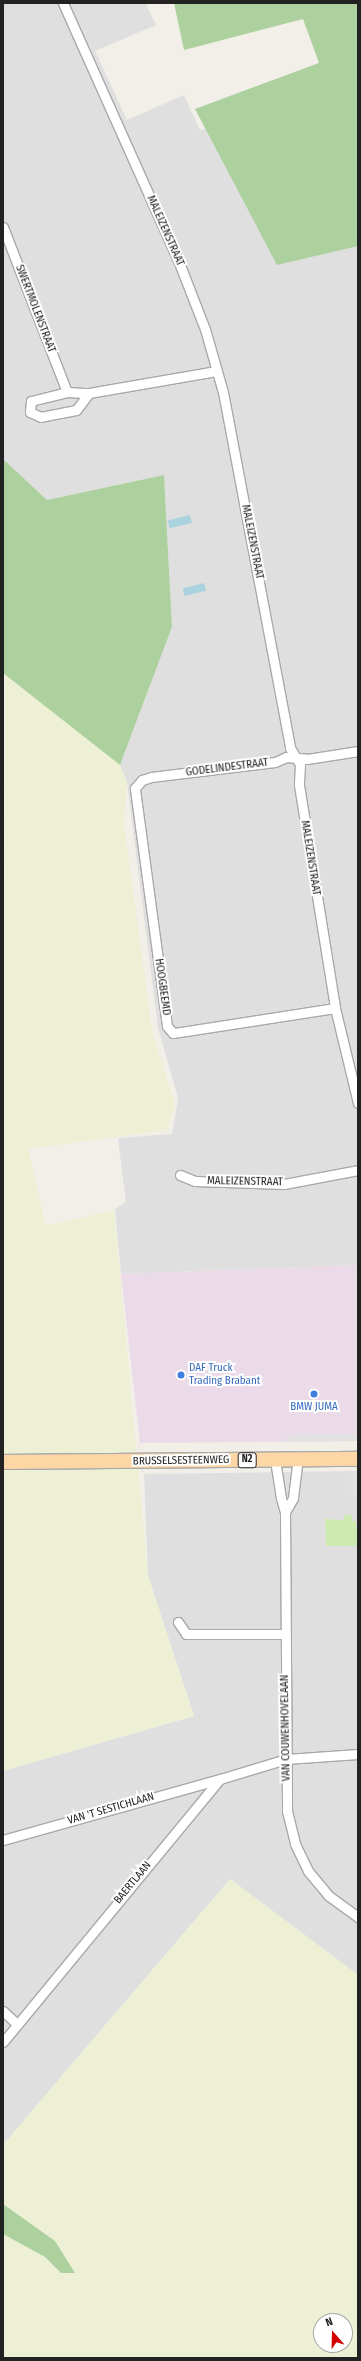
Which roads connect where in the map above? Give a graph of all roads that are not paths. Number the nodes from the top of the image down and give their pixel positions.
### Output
1 (63, 3) edge
2 (3, 227) edge
3 (216, 371) junction
4 (67, 392) junction
5 (89, 393) junction
6 (358, 751) edge
7 (299, 759) junction
8 (142, 780) joint
9 (335, 1008) junction
10 (358, 1103) edge
11 (358, 1170) edge
12 (180, 1175) dead end
13 (358, 1459) edge
14 (275, 1460) junction
15 (298, 1460) junction
16 (3, 1462) edge
17 (285, 1512) junction
18 (178, 1622) dead end
19 (284, 1634) junction
20 (358, 1754) edge
21 (286, 1758) junction
22 (220, 1779) junction
23 (3, 1840) edge
24 (358, 1917) edge
25 (3, 2011) edge
26 (17, 2024) junction
27 (3, 2042) edge

1 - 3 street, MALEIZENSTRAAT
2 - 4 street, SWERTMOLENSTRAAT
3 - 5 street
3 - 7 street, MALEIZENSTRAAT
4 - 5 street
4 - 5 street
6 - 7 street, GODELINDESTRAAT
7 - 8 street, GODELINDESTRAAT
7 - 9 street, MALEIZENSTRAAT
8 - 9 street, HOOGBEEMD
9 - 10 street, MALEIZENSTRAAT
11 - 12 street, MALEIZENSTRAAT
13 - 15 main road, BRUSSELSESTEENWEG / N2
14 - 15 main road, BRUSSELSESTEENWEG / N2
14 - 16 main road, BRUSSELSESTEENWEG / N2
14 - 17 street, VAN COUWENHOVELAAN
15 - 17 street, VAN COUWENHOVELAAN
17 - 19 street, VAN COUWENHOVELAAN
18 - 19 street
19 - 21 street, VAN COUWENHOVELAAN
20 - 21 street
21 - 22 street
21 - 24 street, VAN COUWENHOVELAAN
22 - 23 street, VAN 'T SESTICHLAAN
22 - 26 street, BAERTLAAN
25 - 26 street
26 - 27 street, BAERTLAAN

